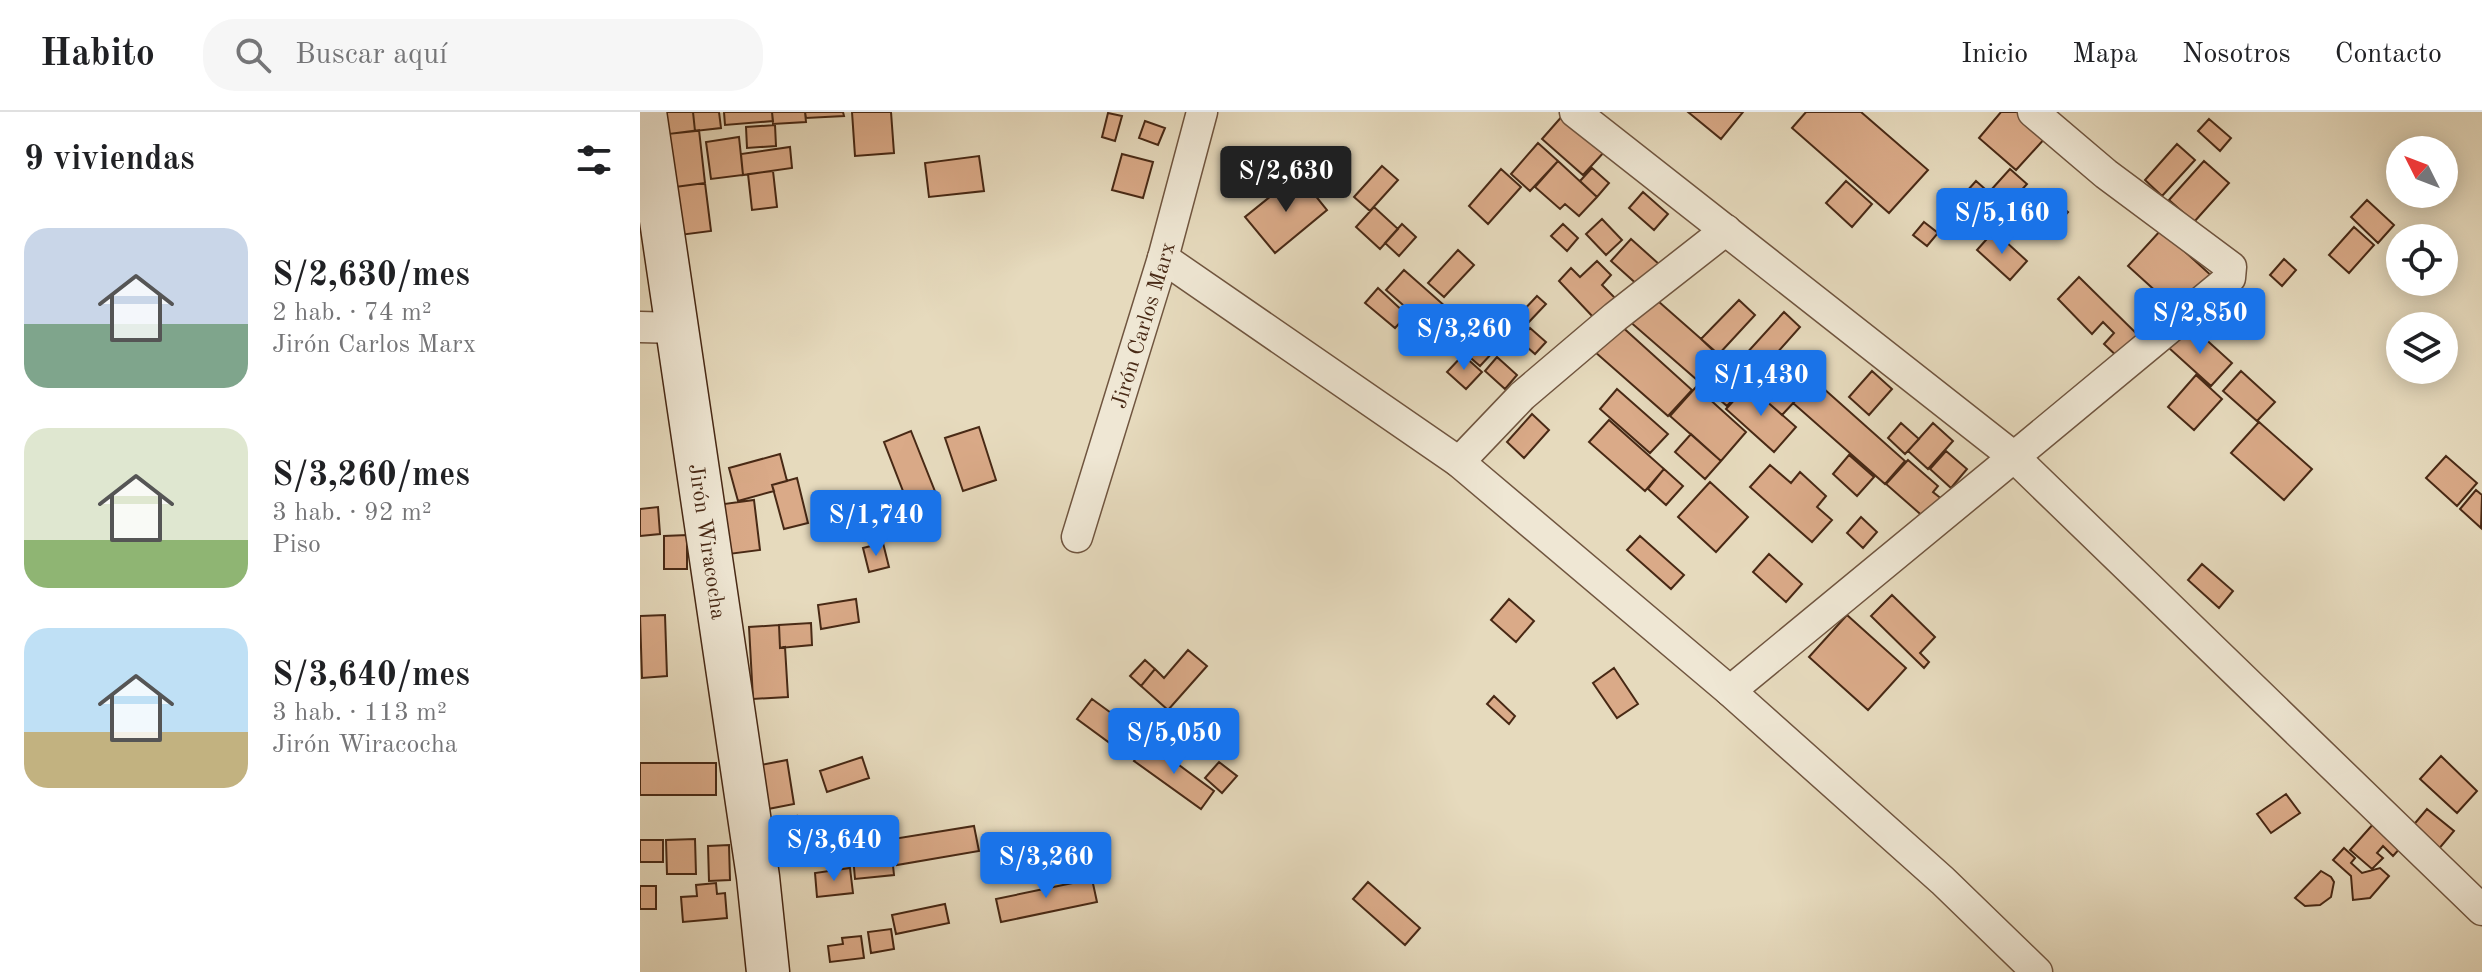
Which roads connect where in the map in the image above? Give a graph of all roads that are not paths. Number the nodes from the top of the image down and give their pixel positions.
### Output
1 (645, 112) edge
2 (1202, 112) edge
3 (1575, 112) edge
4 (2033, 112) edge
5 (1726, 230) junction
6 (1163, 258) junction
7 (659, 328) edge
8 (2014, 457) junction
9 (1459, 462) junction
10 (1077, 537) dead end
11 (1730, 691) junction
12 (2482, 910) edge
13 (768, 972) edge
14 (2037, 972) edge

1 - 7 street, Jirón Wiracocha
2 - 6 street, Jirón Carlos Marx
3 - 5 street
4 - 8 street
5 - 8 street
5 - 9 street
6 - 9 street
6 - 10 street, Jirón Carlos Marx
7 - 13 street, Jirón Wiracocha
8 - 11 street
8 - 12 street
9 - 11 street
11 - 14 street

